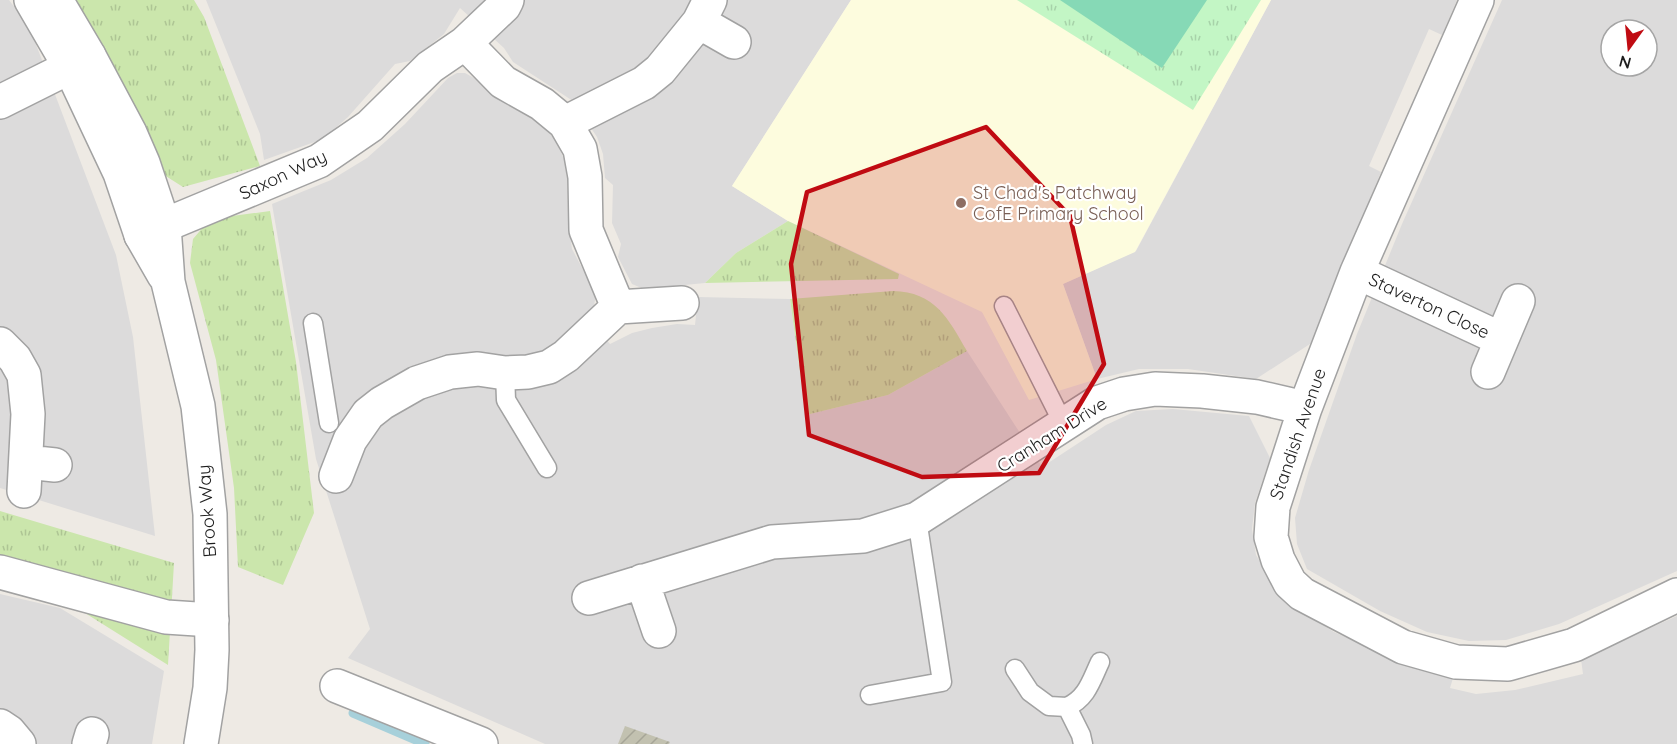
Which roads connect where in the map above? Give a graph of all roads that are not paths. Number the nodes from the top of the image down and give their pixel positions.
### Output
1 (31, 0) edge
2 (56, 0) edge
3 (507, 0) edge
4 (1477, 0) edge
5 (705, 11) edge
6 (734, 42) dead end
7 (465, 43) junction
8 (80, 62) junction
9 (0, 102) edge
10 (565, 123) junction
11 (152, 231) junction
12 (1357, 272) junction
13 (1518, 302) dead end
14 (682, 303) dead end
15 (1004, 306) dead end
16 (618, 307) junction
17 (313, 323) dead end
18 (1501, 339) junction
19 (0, 344) edge
20 (1488, 372) dead end
21 (505, 373) junction
22 (1305, 408) junction
23 (1064, 425) junction
24 (340, 431) junction
25 (547, 468) dead end
26 (35, 473) dead end
27 (336, 476) dead end
28 (917, 519) junction
29 (0, 572) edge
30 (642, 581) junction
31 (1677, 595) edge
32 (589, 598) dead end
33 (212, 620) junction
34 (659, 632) dead end
35 (1100, 662) dead end
36 (1015, 669) dead end
37 (342, 693) dead end
38 (870, 694) dead end
39 (1067, 707) junction
40 (0, 726) edge
41 (19, 744) edge
42 (201, 744) edge
43 (481, 744) edge
44 (1083, 744) edge

1 - 8 street, Brook Way
2 - 8 street, Brook Way
3 - 7 street, Saxon Way
4 - 12 street, Standish Avenue
5 - 6 street
5 - 10 street
7 - 10 street
7 - 11 street, Saxon Way
8 - 9 street
8 - 11 street, Brook Way
10 - 16 street
11 - 33 street, Brook Way
12 - 18 street, Staverton Close
12 - 22 street, Standish Avenue
13 - 18 street, Staverton Close
14 - 16 street
15 - 23 lane
16 - 21 street
17 - 24 lane
18 - 20 street, Staverton Close
19 - 26 street
21 - 24 street
21 - 25 lane
22 - 23 street, Cranham Drive
22 - 31 street, Standish Avenue
23 - 28 street, Cranham Drive
24 - 27 street
28 - 30 street, Cranham Drive
28 - 38 lane
29 - 33 street
30 - 32 street, Cranham Drive
30 - 34 street
33 - 42 street, Brook Way
35 - 39 lane
36 - 39 lane
37 - 43 street
39 - 44 lane
40 - 41 street

